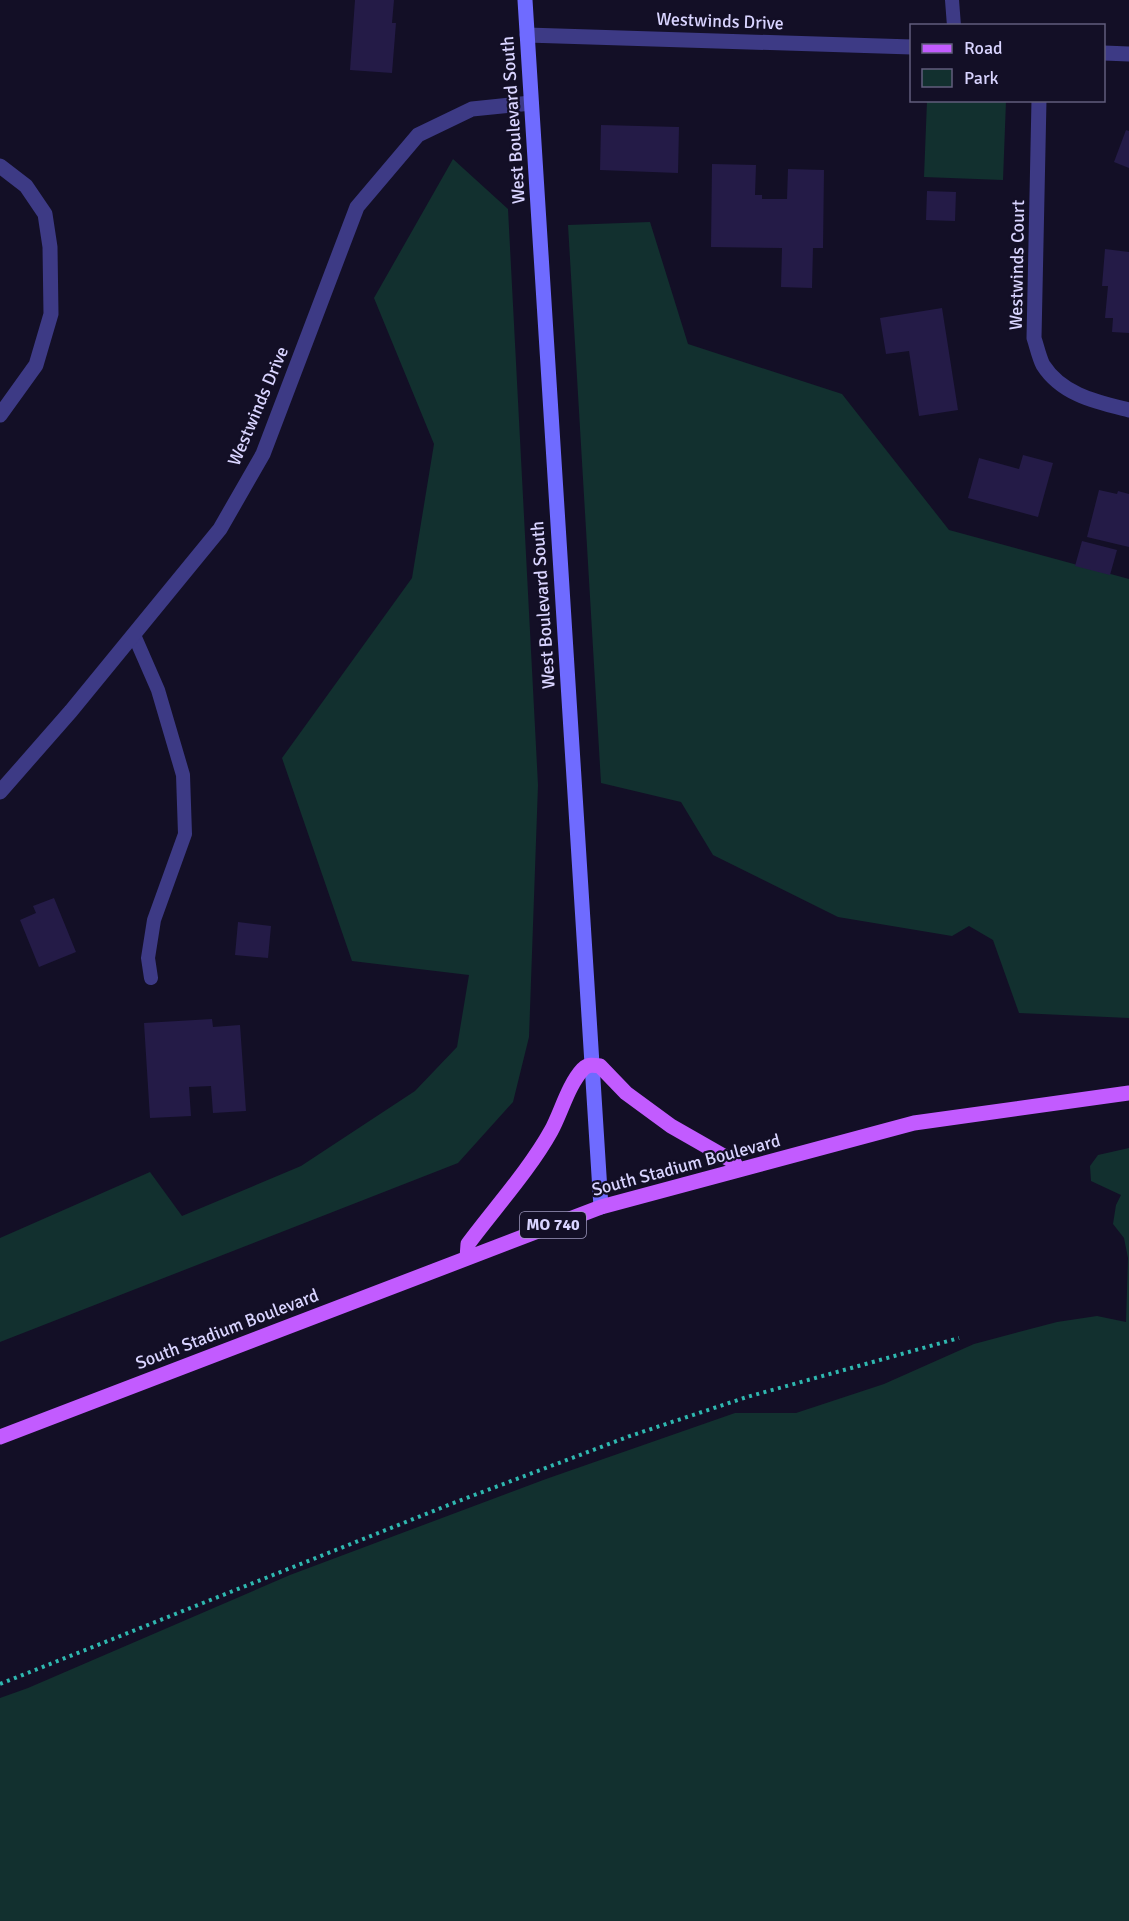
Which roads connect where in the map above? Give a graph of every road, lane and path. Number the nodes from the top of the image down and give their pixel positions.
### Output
1 (525, 0) edge
2 (952, 0) edge
3 (954, 24) edge
4 (527, 35) junction
5 (910, 46) edge
6 (1105, 53) edge
7 (1129, 54) edge
8 (1039, 102) edge
9 (531, 103) junction
10 (0, 166) edge
11 (1129, 410) edge
12 (0, 415) edge
13 (134, 635) junction
14 (0, 792) edge
15 (151, 978) dead end
16 (592, 1065) junction
17 (1129, 1093) edge
18 (738, 1170) junction
19 (600, 1207) junction
20 (467, 1258) junction
21 (959, 1338) dead end
22 (0, 1437) edge
23 (0, 1684) edge

1 - 4 main road, West Boulevard South
2 - 3 lane
4 - 5 street, Westwinds Drive
4 - 9 main road, West Boulevard South
6 - 7 street
8 - 11 street, Westwinds Court
9 - 13 street, Westwinds Drive
9 - 16 main road, West Boulevard South
10 - 12 street
13 - 14 street, Westwinds Drive
13 - 15 lane
16 - 18 main road
16 - 19 main road, West Boulevard South
16 - 20 main road
17 - 18 main road, South Stadium Boulevard / MO 740
18 - 19 main road, South Stadium Boulevard / MO 740
19 - 20 main road, South Stadium Boulevard / MO 740
20 - 22 main road, South Stadium Boulevard / MO 740
21 - 23 path

